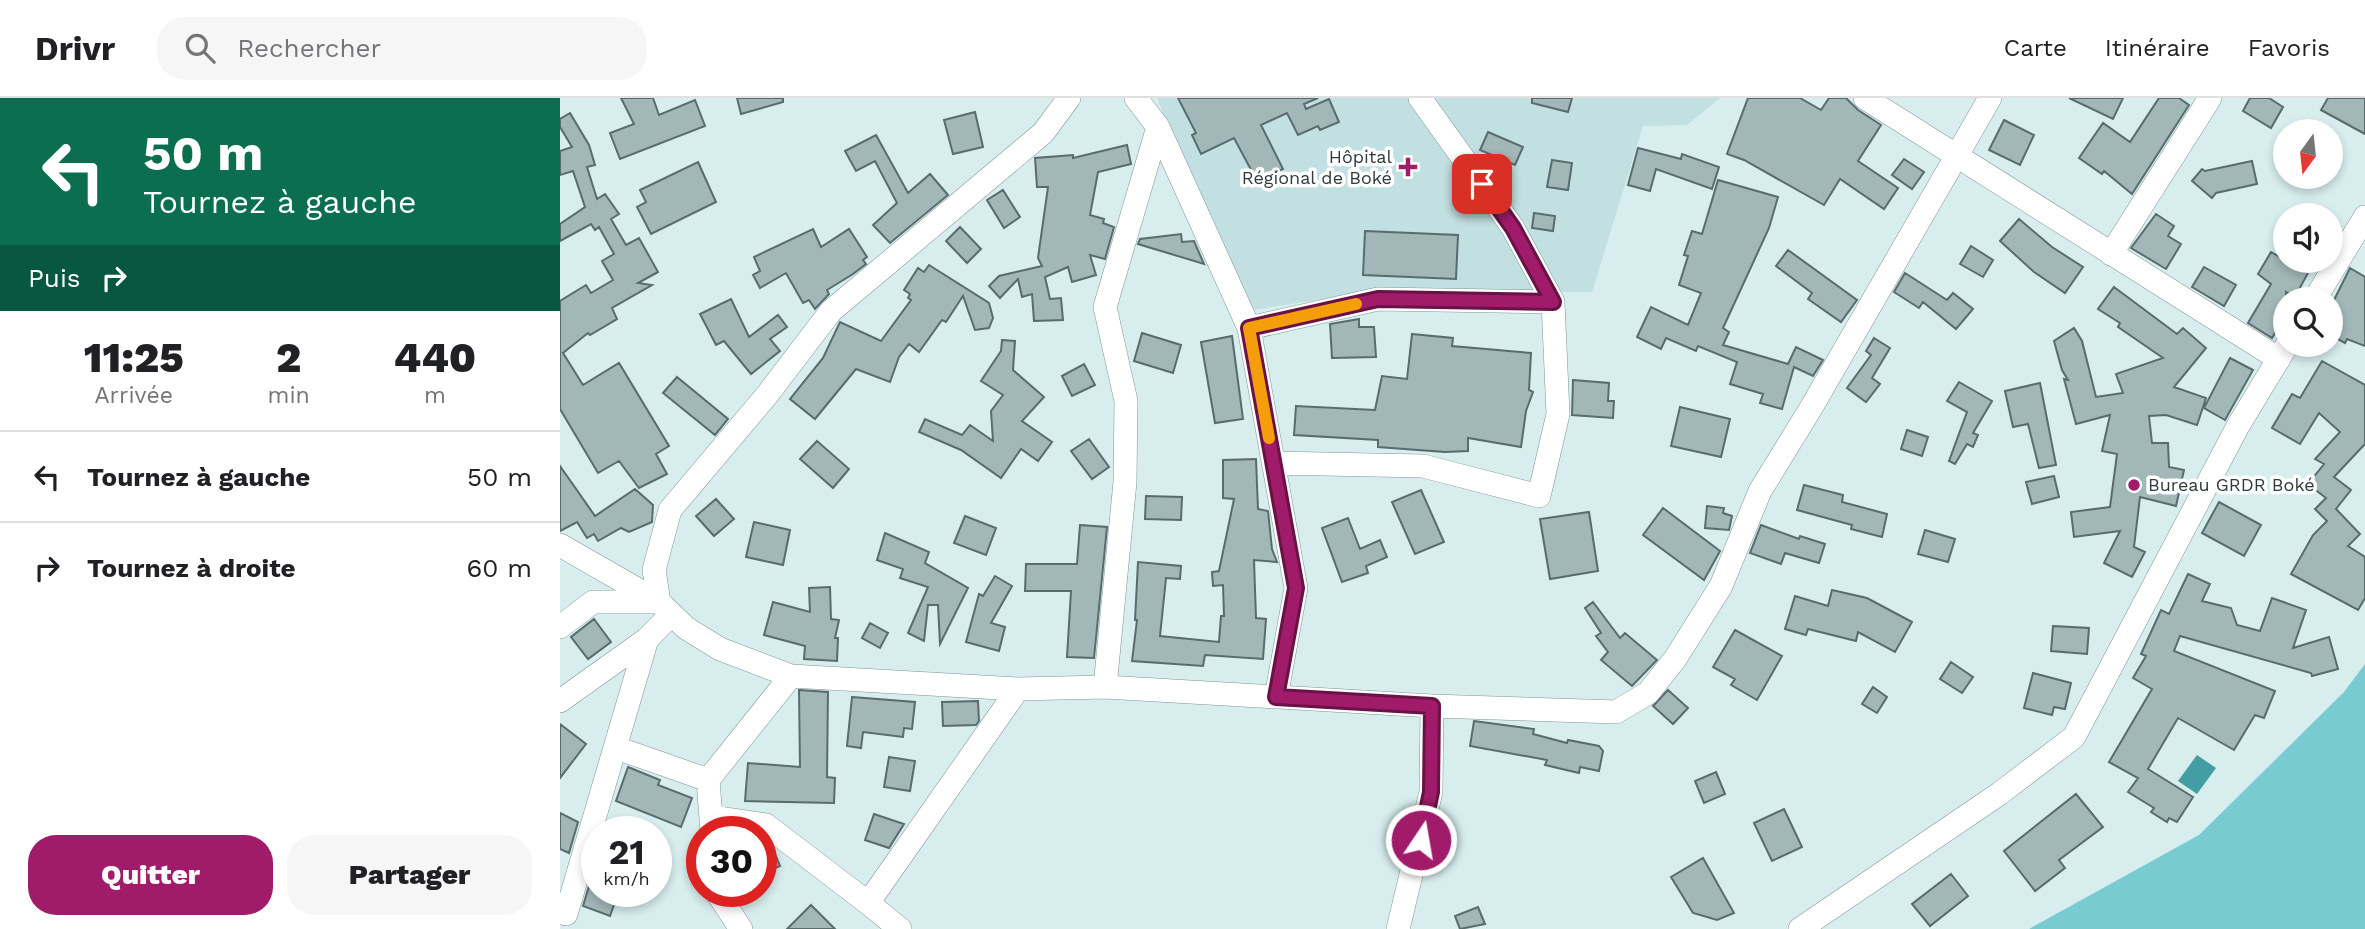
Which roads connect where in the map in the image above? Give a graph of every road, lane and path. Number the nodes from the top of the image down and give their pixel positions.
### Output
1 (1069, 98) edge
2 (1136, 98) edge
3 (1420, 98) edge
4 (1865, 98) edge
5 (1990, 98) edge
6 (2210, 98) edge
7 (1158, 127) junction
8 (1956, 156) junction
9 (2365, 217) edge
10 (2111, 254) junction
11 (2322, 287) edge
12 (1553, 302) junction
13 (1249, 328) junction
14 (2273, 346) edge
15 (2280, 357) edge
16 (1273, 463) junction
17 (560, 545) edge
18 (665, 608) junction
19 (560, 627) edge
20 (648, 639) junction
21 (791, 676) junction
22 (1105, 687) junction
23 (1018, 689) junction
24 (1276, 697) junction
25 (560, 701) edge
26 (1432, 706) junction
27 (617, 748) junction
28 (708, 780) junction
29 (710, 816) edge
30 (777, 833) edge
31 (868, 903) junction
32 (727, 907) edge
33 (566, 914) dead end
34 (741, 929) edge
35 (900, 929) edge
36 (1398, 929) edge
37 (1800, 929) edge

1 - 18 street
2 - 7 street
3 - 12 street
4 - 8 street
5 - 8 street
6 - 10 street
7 - 13 street
7 - 22 street
8 - 10 street
8 - 26 street
9 - 11 street
10 - 14 street
12 - 13 street
12 - 16 street
13 - 16 street
15 - 37 street
16 - 24 street
17 - 18 street
18 - 19 street
18 - 20 street
18 - 21 street
20 - 25 street
20 - 27 street
21 - 23 street
21 - 28 street
22 - 23 street
22 - 24 street
23 - 31 street
24 - 26 street
26 - 36 street
27 - 28 street
27 - 33 street
28 - 29 street
30 - 31 street
31 - 35 street
32 - 34 street

